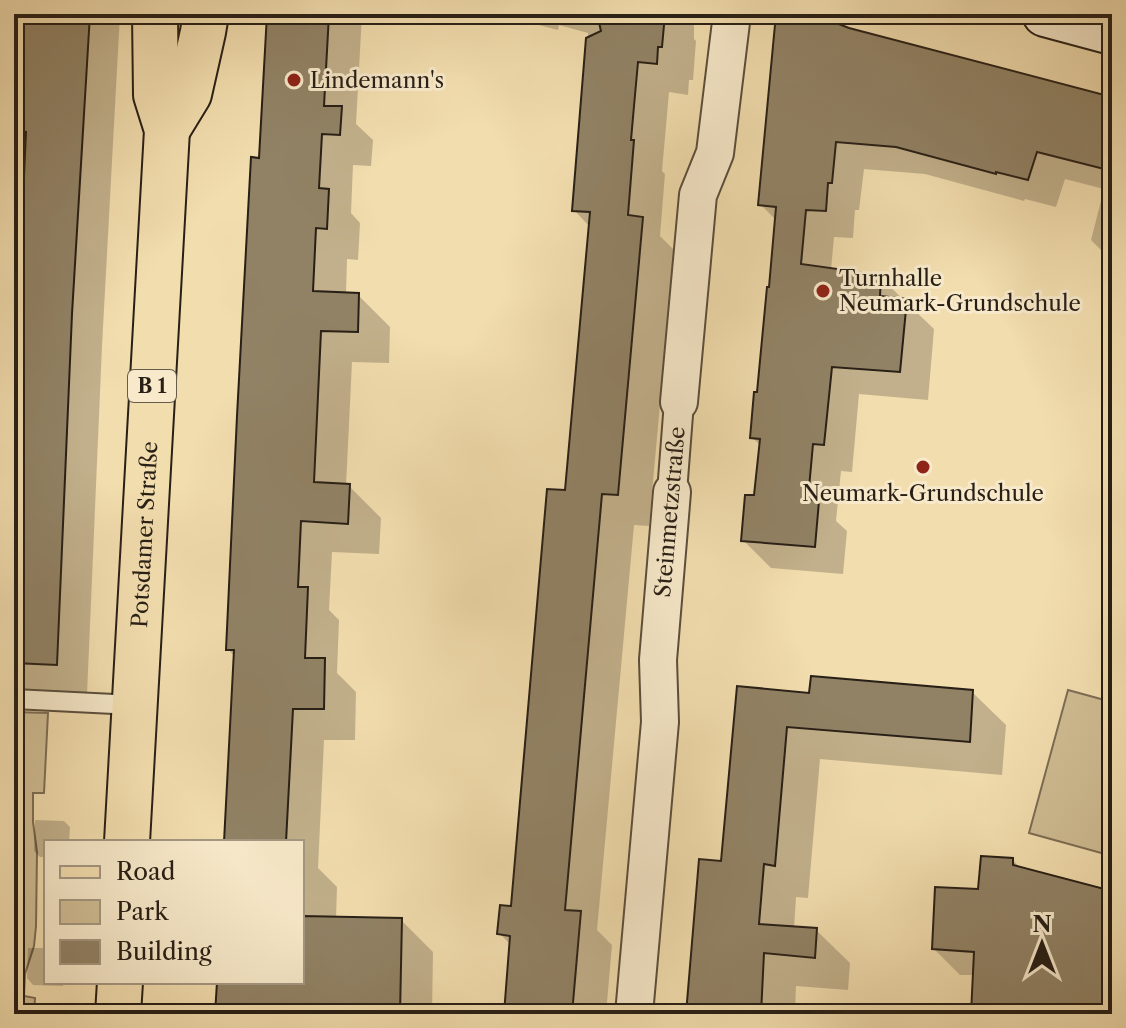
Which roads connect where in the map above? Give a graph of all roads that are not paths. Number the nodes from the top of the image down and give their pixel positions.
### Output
1 (155, 14) edge
2 (206, 14) edge
3 (732, 14) edge
4 (1045, 14) edge
5 (1112, 32) edge
6 (167, 130) junction
7 (679, 402) joint
8 (672, 492) joint
9 (14, 699) edge
10 (134, 705) junction
11 (127, 840) edge
12 (120, 984) edge
13 (118, 1014) edge
14 (634, 1014) edge

1 - 6 main road, Potsdamer Straße / B 1
2 - 6 main road, Potsdamer Straße / B 1
3 - 7 street, Steinmetzstraße
4 - 5 main road
6 - 10 main road, Potsdamer Straße / B 1
7 - 8 street, Steinmetzstraße
8 - 14 street, Steinmetzstraße
9 - 10 lane
10 - 11 main road, Potsdamer Straße / B 1
12 - 13 main road

